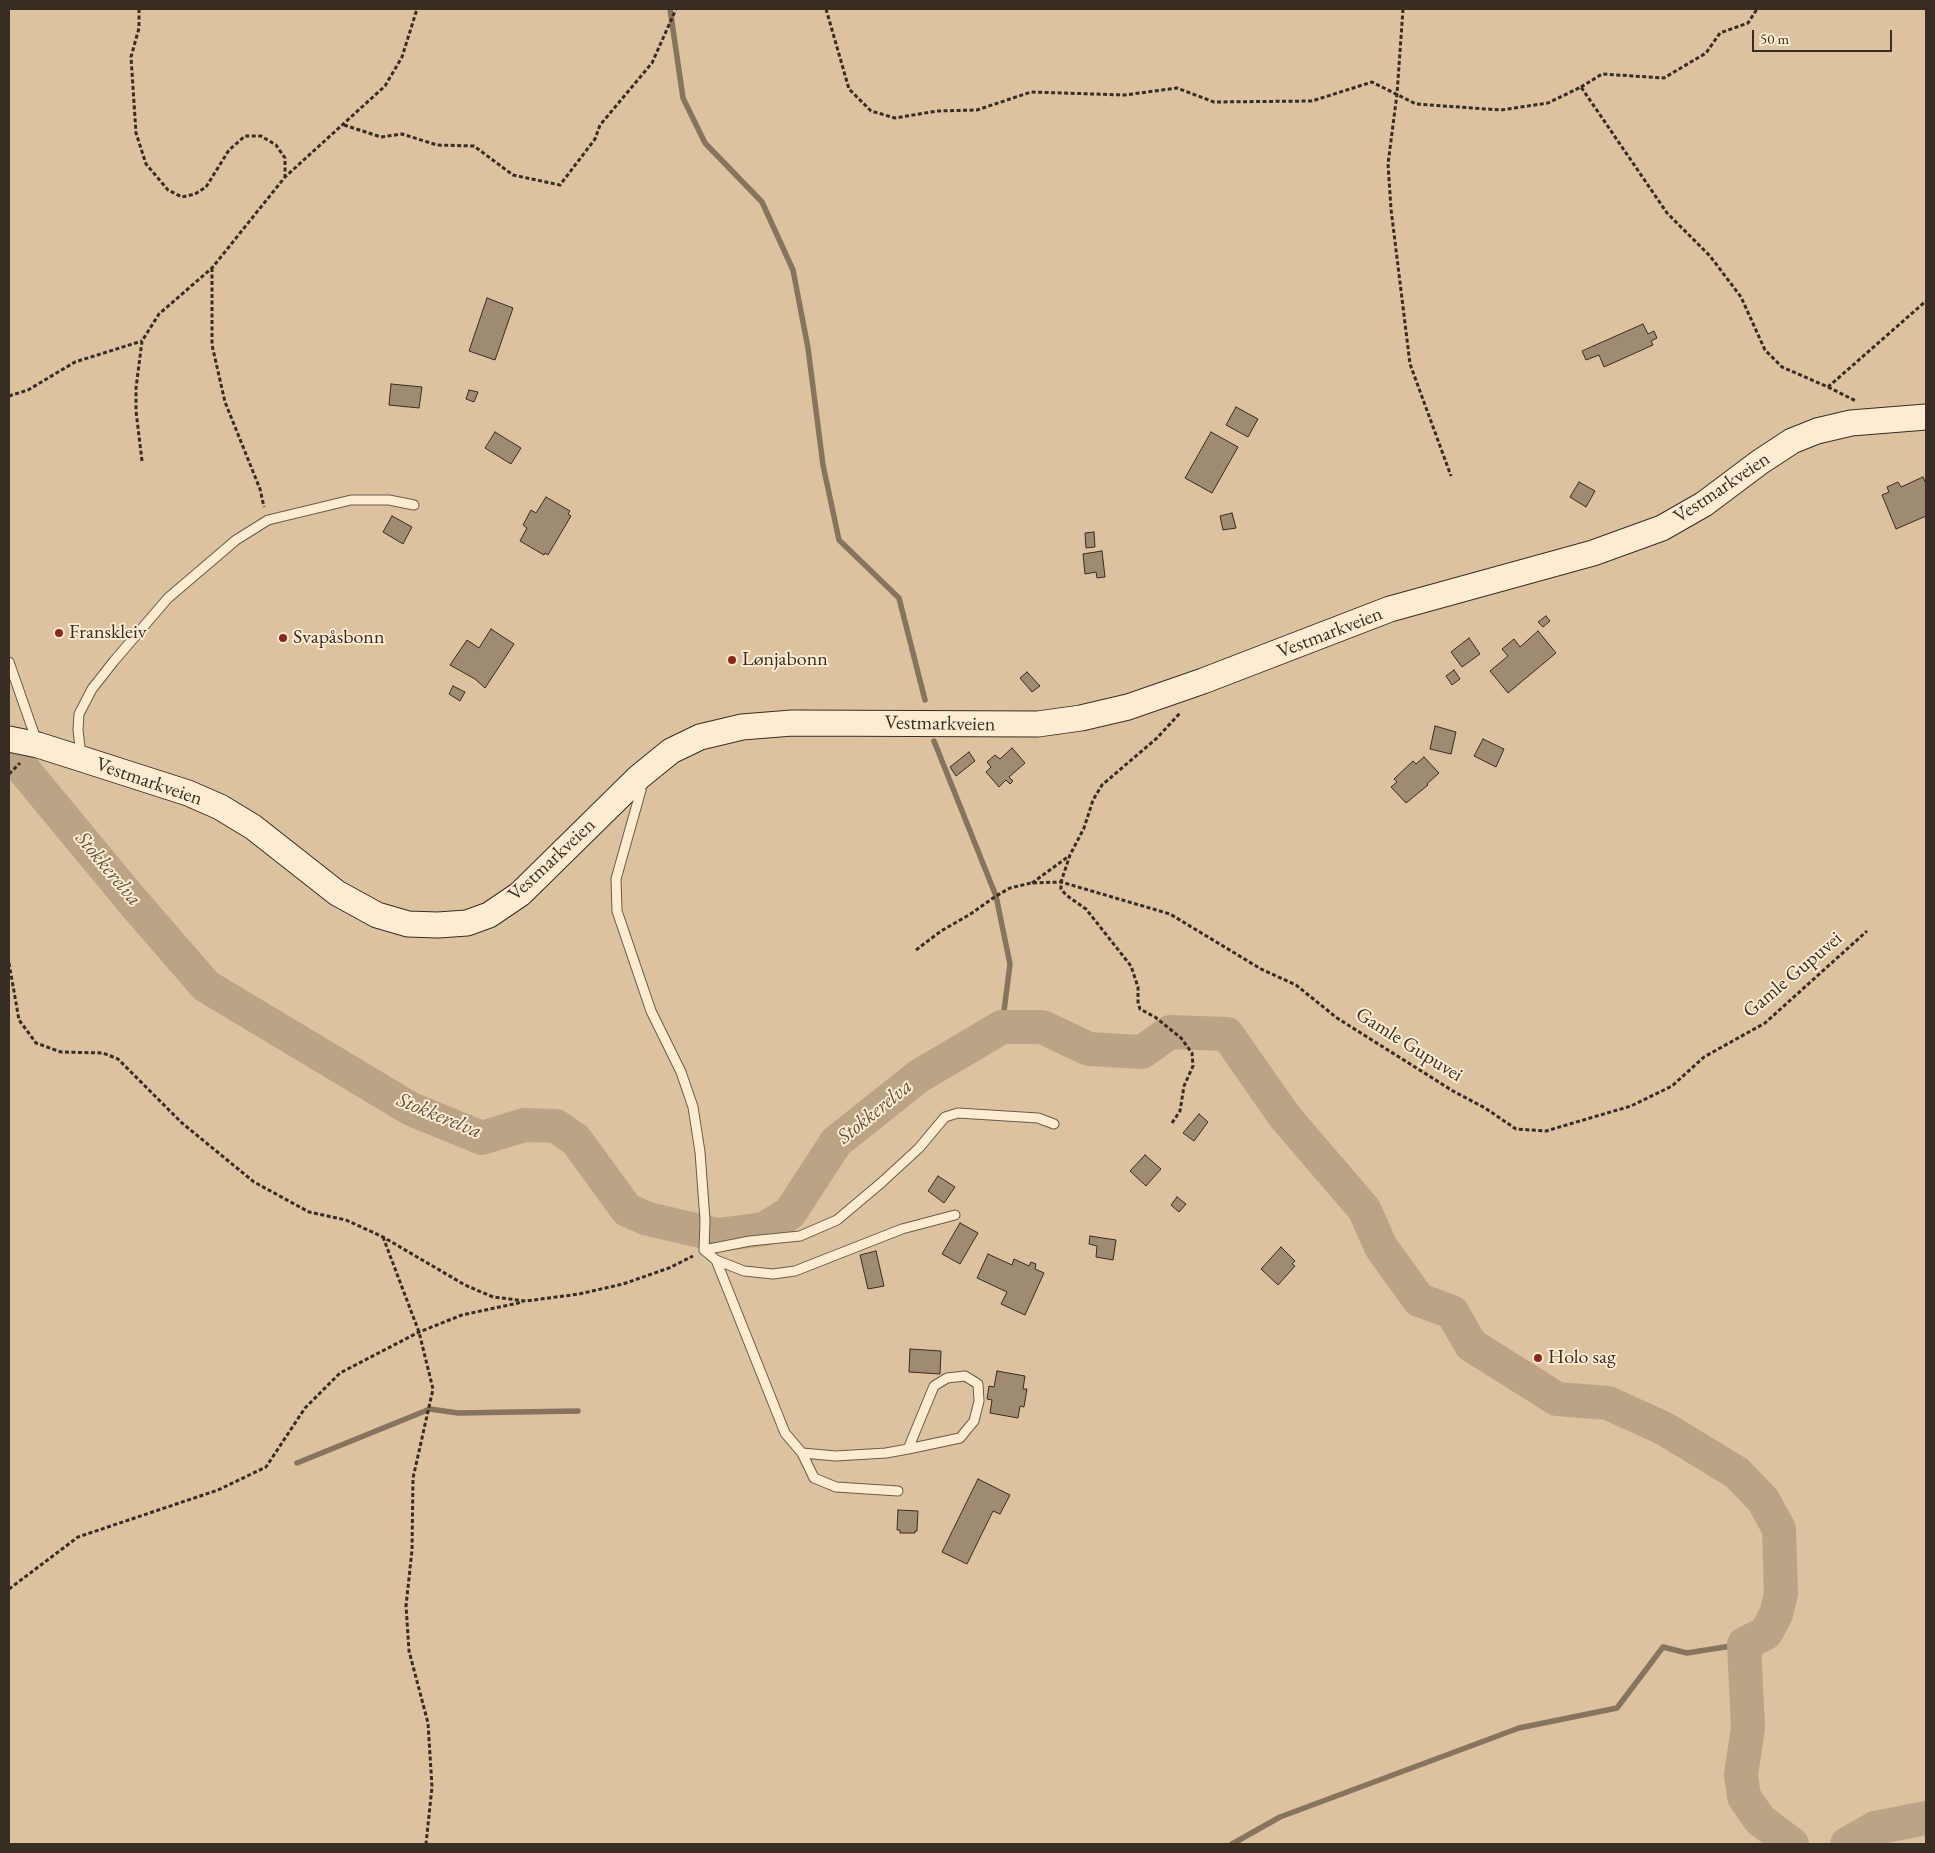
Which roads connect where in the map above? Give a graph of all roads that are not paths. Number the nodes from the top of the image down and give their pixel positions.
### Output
1 (1926, 417) edge
2 (414, 505) dead end
3 (9, 662) edge
4 (9, 739) edge
5 (38, 745) junction
6 (82, 759) junction
7 (639, 777) junction
8 (1054, 1124) dead end
9 (956, 1215) dead end
10 (704, 1250) junction
11 (716, 1260) junction
12 (908, 1449) junction
13 (802, 1453) junction
14 (898, 1491) dead end

1 - 7 street, Vestmarkveien
2 - 6 lane
3 - 5 lane
4 - 5 street, Vestmarkveien
5 - 6 street, Vestmarkveien
6 - 7 street, Vestmarkveien
7 - 10 lane
8 - 10 lane
9 - 11 lane
10 - 11 lane
11 - 13 lane
12 - 12 lane
12 - 13 lane
13 - 14 lane

